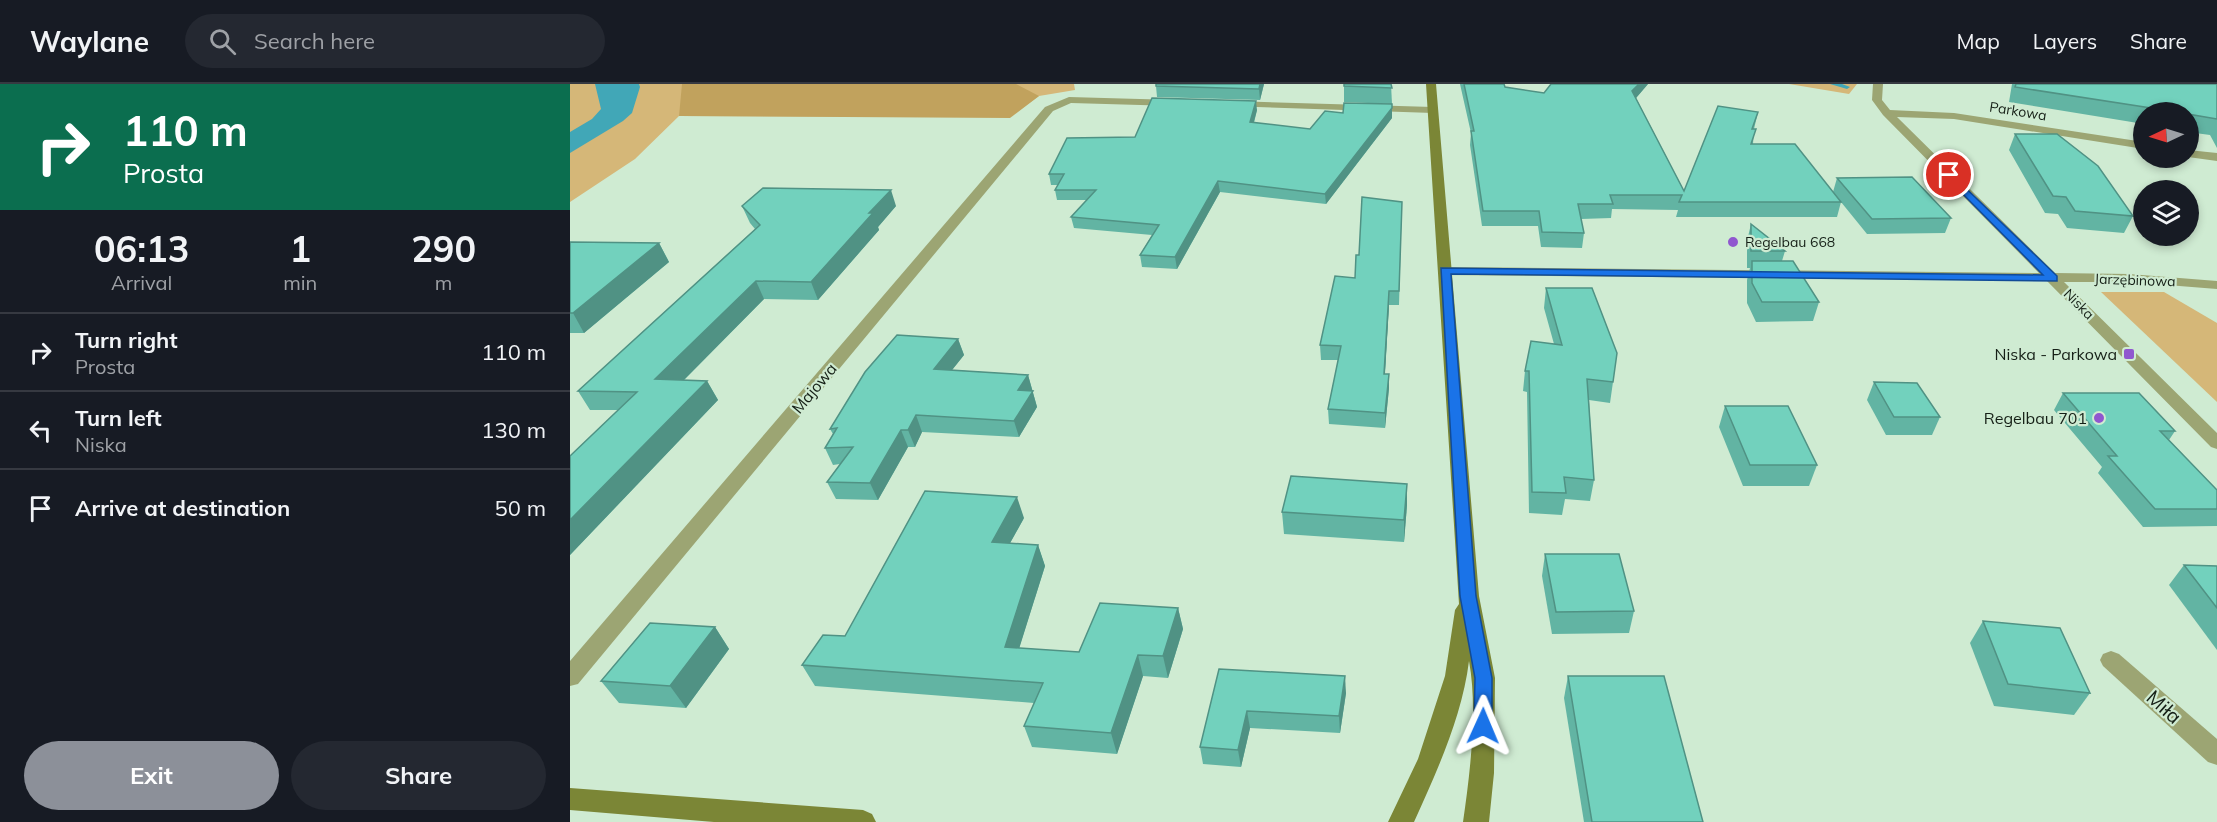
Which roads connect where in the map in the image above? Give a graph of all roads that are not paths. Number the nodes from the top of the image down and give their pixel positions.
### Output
1 (1431, 84) edge
2 (1878, 84) edge
3 (1185, 103) edge
4 (1220, 104) edge
5 (1433, 110) junction
6 (1887, 113) junction
7 (2133, 144) edge
8 (2199, 155) edge
9 (2217, 157) edge
10 (1445, 271) junction
11 (2053, 278) junction
12 (2217, 285) edge
13 (2217, 443) edge
14 (1468, 596) junction
15 (2111, 660) dead end
16 (570, 677) edge
17 (2217, 754) edge
18 (570, 800) edge
19 (863, 822) edge
20 (1401, 822) edge
21 (1476, 822) edge

1 - 5 main road
2 - 6 street, Niska
3 - 16 street, Majowa
4 - 5 street
5 - 10 main road
6 - 7 street, Parkowa
6 - 11 street, Niska
8 - 9 street
10 - 11 street, Jarzębinowa
10 - 14 main road
11 - 12 street, Jarzębinowa
11 - 13 street, Niska
14 - 20 main road
14 - 21 main road
15 - 17 street, Miła
18 - 19 main road

